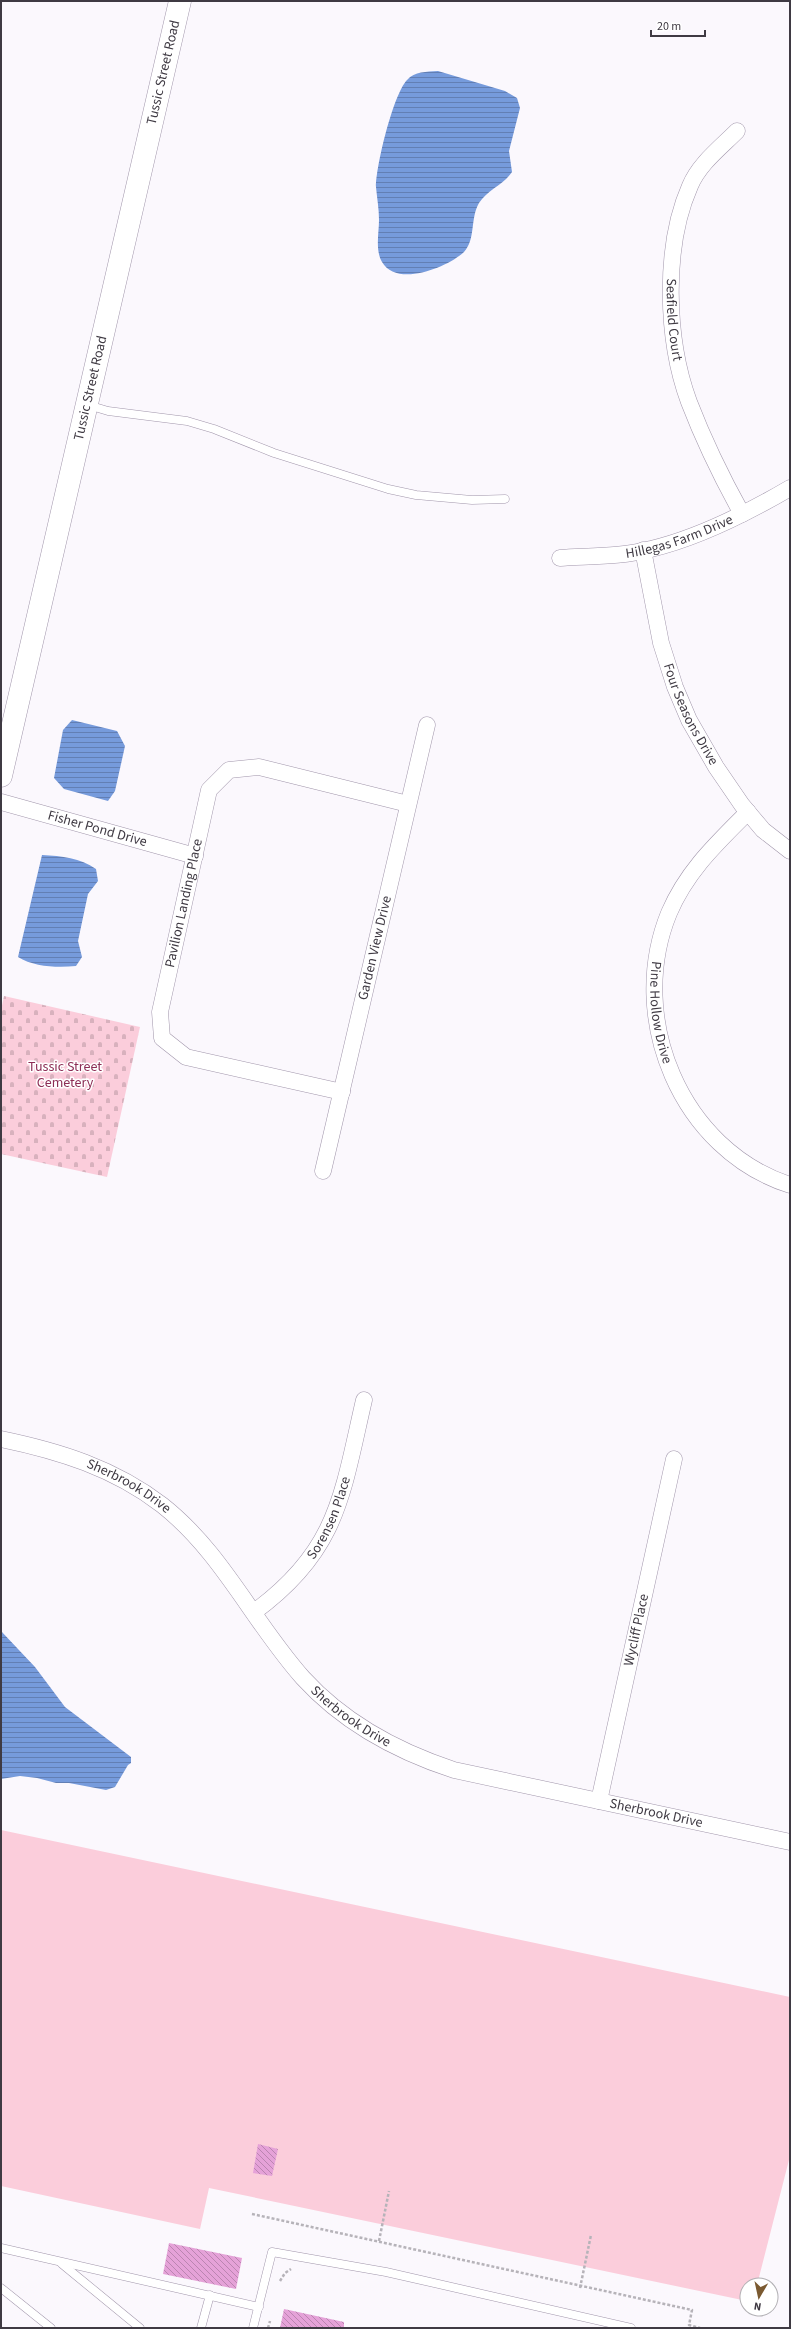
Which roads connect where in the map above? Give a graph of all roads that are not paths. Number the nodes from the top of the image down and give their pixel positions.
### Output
1 (180, 1) edge
2 (737, 131) dead end
3 (86, 404) junction
4 (790, 488) edge
5 (505, 498) dead end
6 (742, 514) junction
7 (643, 550) junction
8 (560, 558) dead end
9 (427, 724) dead end
10 (1, 776) edge
11 (1, 802) edge
12 (408, 804) junction
13 (748, 812) junction
14 (790, 851) edge
15 (194, 856) junction
16 (342, 1092) junction
17 (323, 1171) dead end
18 (790, 1185) edge
19 (364, 1400) dead end
20 (1, 1439) edge
21 (674, 1459) dead end
22 (254, 1612) junction
23 (600, 1801) junction
24 (790, 1842) edge
25 (1, 2248) edge
26 (60, 2262) junction
27 (1, 2288) edge
28 (210, 2295) junction
29 (258, 2306) junction
30 (51, 2328) edge
31 (140, 2328) edge
32 (202, 2328) edge
33 (253, 2328) edge
34 (631, 2328) edge

1 - 3 main road, Tussic Street Road
2 - 6 street, Seafield Court
3 - 5 lane
3 - 10 main road, Tussic Street Road
4 - 6 street, Hillegas Farm Drive
6 - 7 street, Hillegas Farm Drive
7 - 8 street, Hillegas Farm Drive
7 - 13 street, Four Seasons Drive
9 - 12 street, Garden View Drive
11 - 15 street, Fisher Pond Drive
12 - 15 street, Pavilion Landing Place
12 - 16 street, Garden View Drive
13 - 14 street, Four Seasons Drive
13 - 18 street, Pine Hollow Drive
15 - 16 street, Pavilion Landing Place
16 - 17 street, Garden View Drive
19 - 22 street, Sorensen Place
20 - 22 street, Sherbrook Drive
21 - 23 street, Wycliff Place
22 - 23 street, Sherbrook Drive
23 - 24 street, Sherbrook Drive
25 - 26 lane
26 - 28 lane
26 - 31 lane
27 - 30 lane
28 - 29 lane
28 - 32 lane
29 - 33 lane
29 - 34 lane

